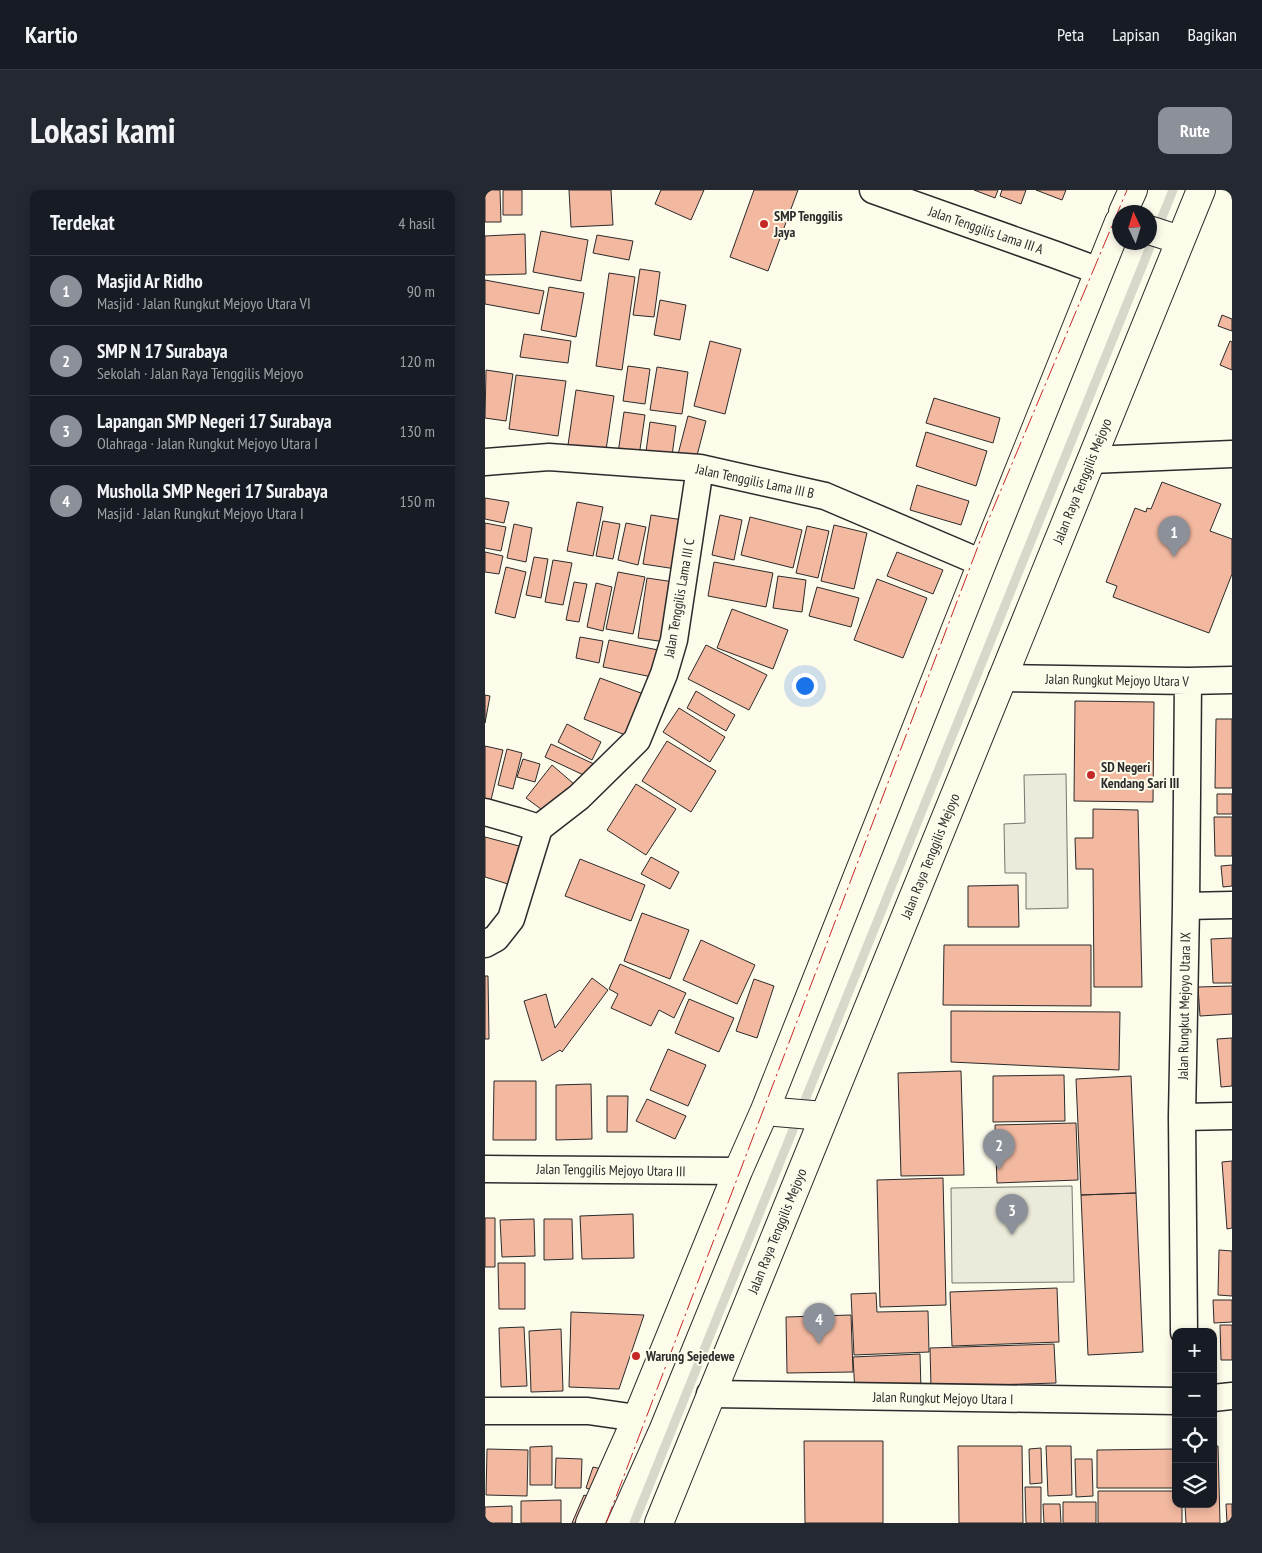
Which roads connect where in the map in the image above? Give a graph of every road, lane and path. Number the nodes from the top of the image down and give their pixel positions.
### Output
1 (873, 190) edge
2 (1133, 190) edge
3 (1201, 190) edge
4 (1126, 205) edge
5 (1166, 236) edge
6 (1112, 239) edge
7 (1099, 271) junction
8 (1232, 454) edge
9 (1091, 460) junction
10 (485, 462) edge
11 (700, 468) junction
12 (982, 563) junction
13 (1002, 678) junction
14 (1232, 680) edge
15 (1188, 681) junction
16 (485, 812) edge
17 (539, 828) junction
18 (1232, 905) edge
19 (1186, 906) junction
20 (485, 944) edge
21 (770, 1111) junction
22 (819, 1115) junction
23 (1232, 1116) edge
24 (1182, 1117) junction
25 (485, 1169) edge
26 (738, 1171) junction
27 (1184, 1328) edge
28 (710, 1394) junction
29 (1232, 1396) edge
30 (1217, 1398) edge
31 (1172, 1401) edge
32 (485, 1410) edge
33 (637, 1418) junction
34 (590, 1523) edge
35 (659, 1523) edge

1 - 7 street, Jalan Tenggilis Lama III A
2 - 4 street
3 - 5 street, Jalan Raya Tenggilis Mejoyo
5 - 9 street, Jalan Raya Tenggilis Mejoyo
6 - 7 street
7 - 12 street
8 - 9 street
9 - 13 street, Jalan Raya Tenggilis Mejoyo
10 - 11 street, Jalan Tenggilis Lama III B
11 - 12 street, Jalan Tenggilis Lama III B
11 - 17 street, Jalan Tenggilis Lama III C
12 - 21 street
13 - 15 street, Jalan Rungkut Mejoyo Utara V
13 - 22 street, Jalan Raya Tenggilis Mejoyo
14 - 15 street, Jalan Rungkut Mejoyo Utara V
15 - 19 street, Jalan Rungkut Mejoyo Utara IX
16 - 17 street
17 - 20 street
18 - 19 street
19 - 24 street, Jalan Rungkut Mejoyo Utara IX
21 - 22 street
21 - 26 street
22 - 28 street, Jalan Raya Tenggilis Mejoyo
23 - 24 street
24 - 27 street, Jalan Rungkut Mejoyo Utara IX
25 - 26 street, Jalan Tenggilis Mejoyo Utara III
26 - 33 street
28 - 31 street, Jalan Rungkut Mejoyo Utara I
28 - 35 street, Jalan Raya Tenggilis Mejoyo
29 - 30 street
32 - 33 street
33 - 34 street

